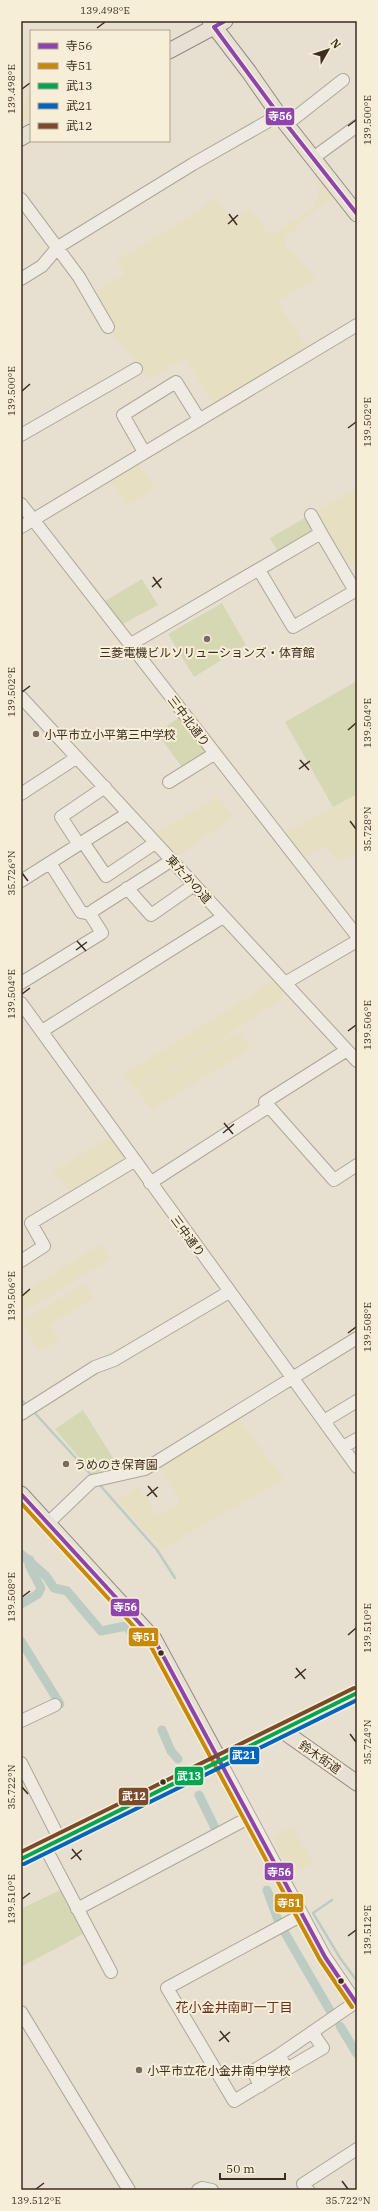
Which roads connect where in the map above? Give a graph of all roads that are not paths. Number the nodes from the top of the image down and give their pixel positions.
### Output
1 (216, 23) edge
2 (170, 50) edge
3 (343, 80) dead end
4 (283, 120) junction
5 (357, 126) edge
6 (30, 133) edge
7 (21, 138) edge
8 (313, 158) junction
9 (21, 199) edge
10 (357, 214) edge
11 (58, 247) junction
12 (21, 279) edge
13 (357, 325) edge
14 (108, 327) dead end
15 (136, 369) dead end
16 (199, 419) junction
17 (21, 435) edge
18 (144, 452) junction
19 (21, 504) edge
20 (311, 515) dead end
21 (33, 520) junction
22 (21, 527) edge
23 (321, 533) junction
24 (259, 570) junction
25 (131, 644) junction
26 (21, 697) edge
27 (214, 754) junction
28 (76, 758) junction
29 (169, 782) dead end
30 (105, 787) junction
31 (21, 794) edge
32 (127, 814) junction
33 (81, 842) junction
34 (155, 843) junction
35 (172, 860) junction
36 (50, 864) junction
37 (21, 881) edge
38 (194, 885) junction
39 (127, 888) junction
40 (90, 914) junction
41 (224, 917) junction
42 (357, 936) edge
43 (357, 941) edge
44 (285, 983) junction
45 (21, 984) edge
46 (21, 1003) edge
47 (42, 1031) junction
48 (347, 1050) junction
49 (357, 1061) edge
50 (268, 1107) junction
51 (134, 1161) junction
52 (357, 1165) edge
53 (150, 1183) junction
54 (21, 1261) edge
55 (230, 1292) junction
56 (355, 1343) edge
57 (293, 1378) junction
58 (357, 1401) edge
59 (21, 1414) edge
60 (324, 1421) junction
61 (357, 1439) edge
62 (343, 1447) junction
63 (357, 1467) edge
64 (21, 1494) edge
65 (48, 1523) junction
66 (357, 1693) edge
67 (55, 1705) dead end
68 (21, 1721) edge
69 (283, 1731) junction
70 (220, 1761) junction
71 (21, 1764) edge
72 (357, 1783) edge
73 (250, 1817) junction
74 (60, 1840) junction
75 (45, 1847) junction
76 (21, 1858) edge
77 (77, 1909) junction
78 (302, 1915) junction
79 (111, 1972) dead end
80 (355, 1997) edge
81 (21, 2012) edge
82 (312, 2032) junction
83 (279, 2055) junction
84 (287, 2069) junction
85 (260, 2086) junction
86 (357, 2149) edge
87 (129, 2190) edge
88 (198, 2190) edge
89 (212, 2190) edge
90 (308, 2190) edge

1 - 2 main road
1 - 4 main road
3 - 4 street
4 - 8 main road
4 - 11 street
5 - 8 street
6 - 7 main road
8 - 10 main road
9 - 11 street
11 - 12 street
11 - 14 street
13 - 16 street
15 - 17 street
16 - 18 street
16 - 18 street
18 - 21 street
19 - 21 street, 三中北通り
20 - 23 street
21 - 22 street
21 - 25 street, 三中北通り
23 - 24 street
23 - 24 street
24 - 25 street
25 - 27 street, 三中北通り
26 - 28 street, 東たかの道
27 - 29 street
27 - 42 street, 三中北通り
28 - 30 street, 東たかの道
28 - 31 street
30 - 32 street, 東たかの道
30 - 33 street
32 - 33 street
32 - 34 street, 東たかの道
33 - 34 street
33 - 36 street
34 - 35 street, 東たかの道
35 - 38 street, 東たかの道
35 - 39 street
36 - 37 street
36 - 40 street
38 - 39 street
38 - 41 street, 東たかの道
39 - 40 street
40 - 45 street
41 - 44 street, 東たかの道
41 - 47 street
43 - 44 street
44 - 48 street, 東たかの道
46 - 47 street, 三中通り
47 - 51 street, 三中通り
48 - 49 street, 東たかの道
48 - 50 street
50 - 52 street
50 - 53 street
51 - 53 street, 三中通り
51 - 54 street
53 - 55 street, 三中通り
55 - 57 street, 三中通り
55 - 59 street
56 - 57 street
57 - 60 street, 三中通り
57 - 65 street
58 - 60 street
60 - 62 street, 三中通り
61 - 62 street
62 - 63 street, 三中通り
64 - 65 main road
65 - 70 main road
66 - 69 main road
67 - 68 street
69 - 70 main road
69 - 72 main road, 鈴木街道
70 - 73 street
70 - 74 main road
71 - 74 street
73 - 77 street
73 - 78 street
74 - 75 main road
75 - 76 main road
75 - 77 street
77 - 79 street
78 - 80 street
78 - 85 street
80 - 82 street
81 - 87 street
82 - 83 street
82 - 84 street
83 - 84 street
83 - 85 street
84 - 85 street
86 - 90 street
88 - 89 street

